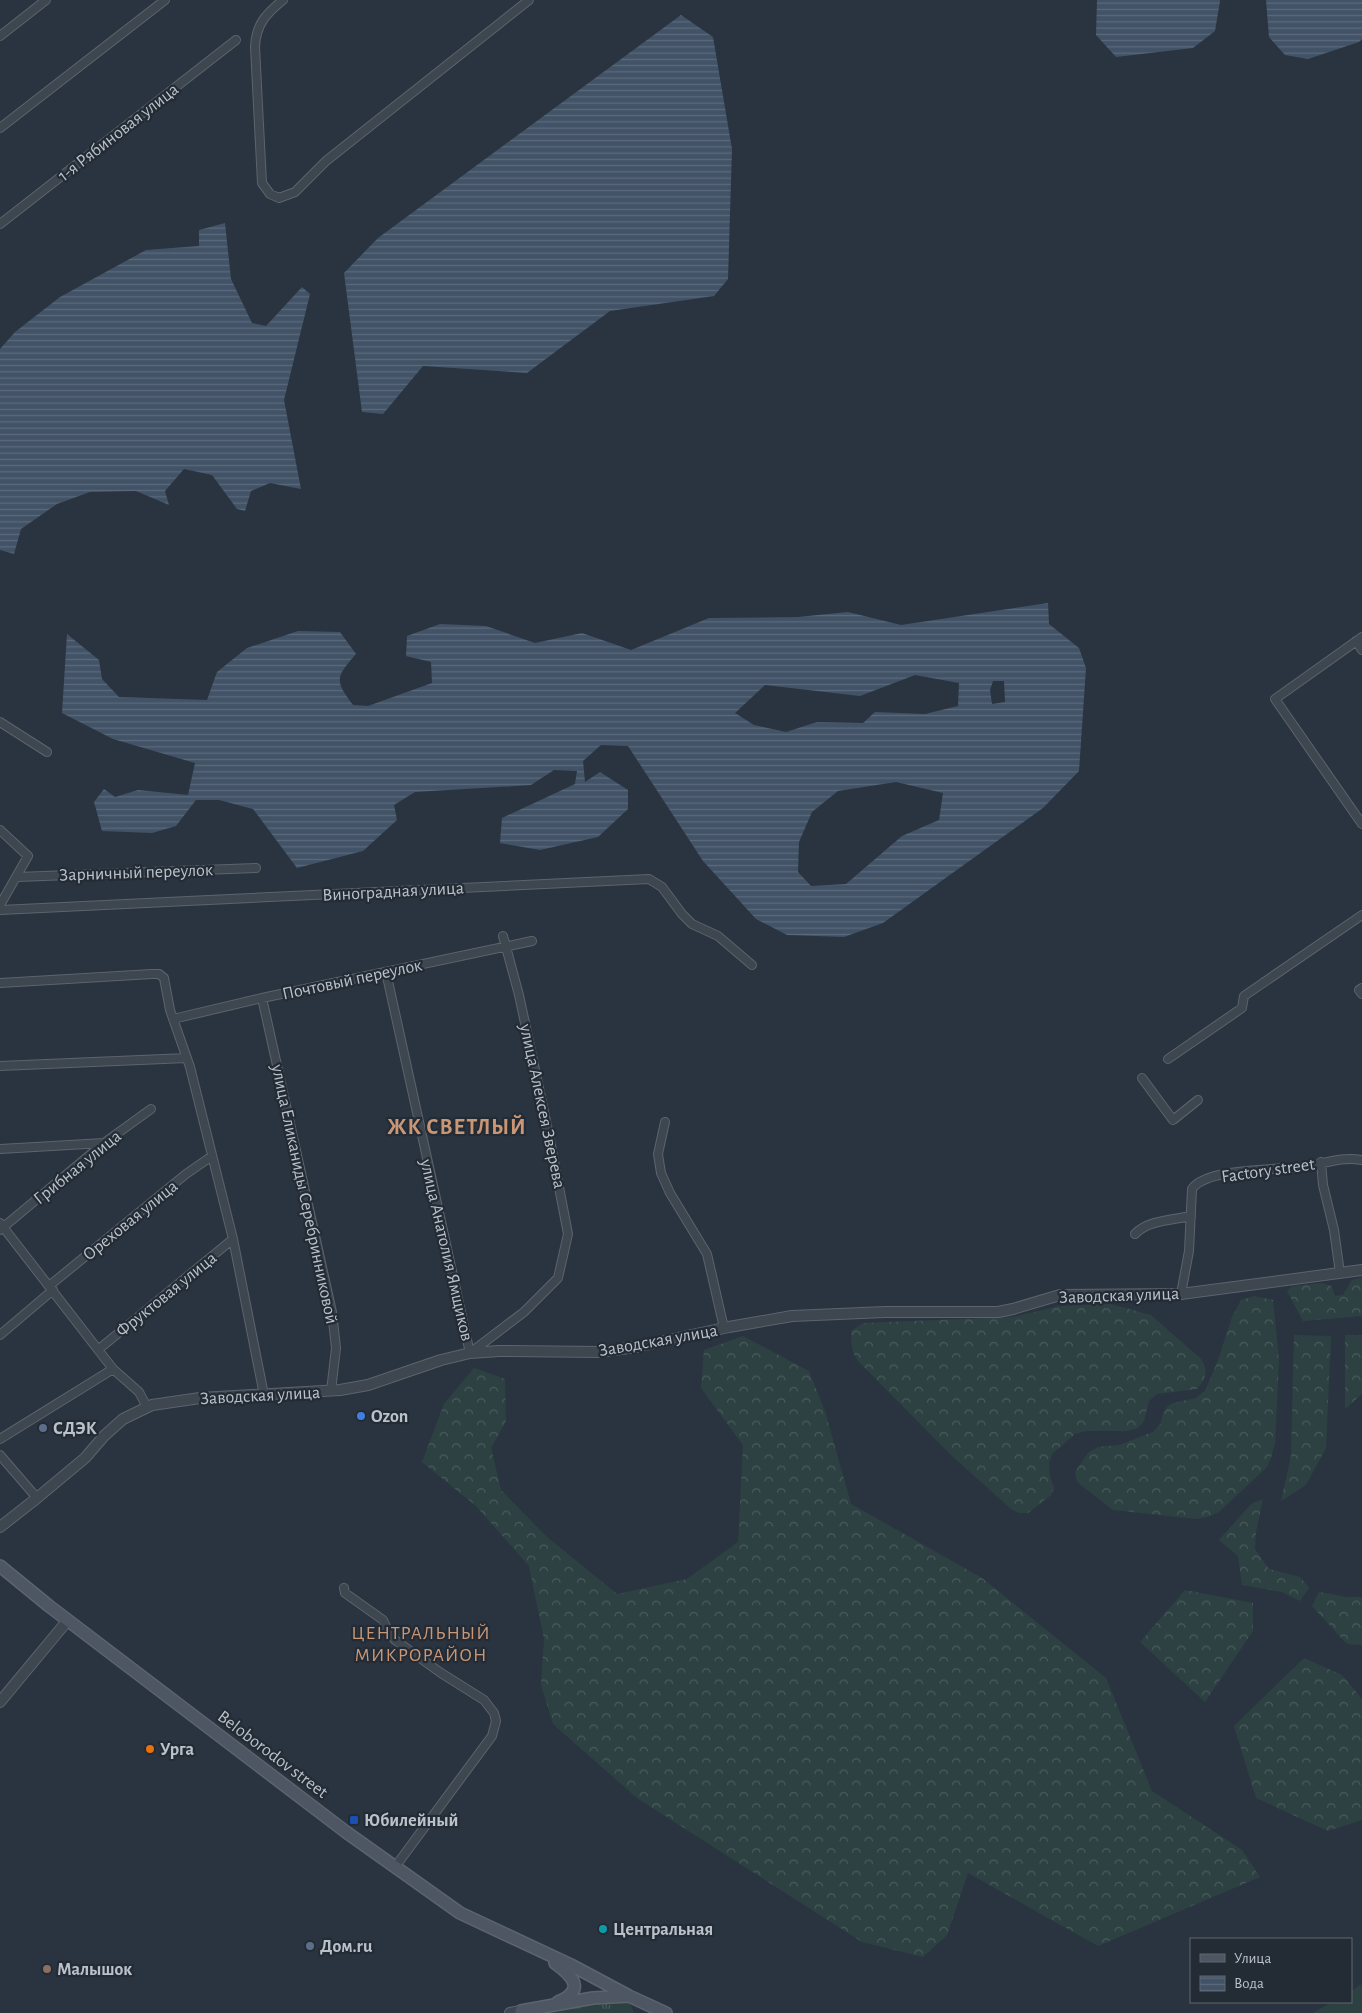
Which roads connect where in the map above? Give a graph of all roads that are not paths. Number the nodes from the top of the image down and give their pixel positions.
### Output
1 (46, 0) edge
2 (165, 0) edge
3 (283, 0) edge
4 (529, 0) edge
5 (0, 36) edge
6 (236, 40) dead end
7 (0, 128) edge
8 (0, 224) edge
9 (1359, 639) edge
10 (1362, 650) edge
11 (0, 722) edge
12 (47, 752) dead end
13 (1362, 824) edge
14 (0, 830) edge
15 (256, 868) dead end
16 (17, 877) junction
17 (0, 905) edge
18 (0, 910) edge
19 (1362, 915) edge
20 (503, 936) dead end
21 (532, 942) dead end
22 (505, 947) junction
23 (752, 965) dead end
24 (386, 972) junction
25 (0, 983) edge
26 (262, 998) junction
27 (173, 1019) junction
28 (187, 1058) junction
29 (1168, 1059) dead end
30 (0, 1066) edge
31 (1142, 1078) dead end
32 (1198, 1100) dead end
33 (151, 1109) dead end
34 (665, 1122) dead end
35 (104, 1143) junction
36 (0, 1149) edge
37 (212, 1156) junction
38 (1362, 1160) edge
39 (1321, 1162) junction
40 (1191, 1216) junction
41 (1, 1227) edge
42 (1135, 1234) dead end
43 (233, 1239) junction
44 (1362, 1270) edge
45 (1340, 1273) junction
46 (51, 1288) junction
47 (1181, 1294) junction
48 (724, 1328) junction
49 (0, 1335) edge
50 (99, 1348) junction
51 (470, 1353) junction
52 (113, 1368) junction
53 (331, 1392) junction
54 (264, 1395) junction
55 (147, 1408) junction
56 (0, 1439) edge
57 (0, 1455) edge
58 (37, 1498) junction
59 (0, 1527) edge
60 (0, 1566) edge
61 (344, 1588) dead end
62 (68, 1620) junction
63 (0, 1702) edge
64 (395, 1867) junction
65 (537, 1950) junction
66 (633, 1998) junction
67 (535, 2008) junction
68 (515, 2012) edge
69 (643, 2013) edge
70 (666, 2013) edge

1 - 5 street
2 - 7 street
3 - 4 street
6 - 8 street, 1-я Рябиновая улица
9 - 10 street
9 - 13 street
11 - 12 street
14 - 16 street
15 - 16 street, Зарничный переулок
16 - 17 street
18 - 23 street, Виноградная улица
19 - 29 street
20 - 22 street, улица Алексея Зверева
21 - 22 street, Почтовый переулок
22 - 24 street, Почтовый переулок
22 - 51 street, улица Алексея Зверева
24 - 26 street, Почтовый переулок
24 - 51 street, улица Анатолия Ямщиков
25 - 27 street
26 - 27 street, Почтовый переулок
26 - 53 street, улица Еликаниды Серебринниковой
27 - 28 street
28 - 30 street
28 - 37 street
31 - 32 street
33 - 35 street, Грибная улица
34 - 48 street
35 - 36 street
35 - 41 street, Грибная улица
37 - 43 street
37 - 46 street, Ореховая улица
38 - 39 street, Factory street
39 - 40 street, Factory street
39 - 45 street
40 - 42 street
40 - 47 street, Factory street
41 - 46 street
43 - 50 street, Фруктовая улица
43 - 54 street
44 - 45 street, Заводская улица
45 - 47 street, Заводская улица
46 - 49 street, Ореховая улица
46 - 50 street
47 - 48 street, Заводская улица
48 - 51 street, Заводская улица
50 - 52 street
51 - 53 street, Заводская улица
52 - 55 street
52 - 56 street
53 - 54 street, Заводская улица
54 - 55 street, Заводская улица
55 - 58 street, Заводская улица
57 - 58 street
58 - 59 street, Заводская улица
60 - 62 main road, Beloborodov street
61 - 64 street
62 - 63 street
62 - 64 main road, Beloborodov street
64 - 65 main road, Beloborodov street
65 - 66 main road, Beloborodov street
65 - 67 main road, Beloborodov street
66 - 67 main road
66 - 69 main road
66 - 70 main road, Beloborodov street
67 - 68 main road

